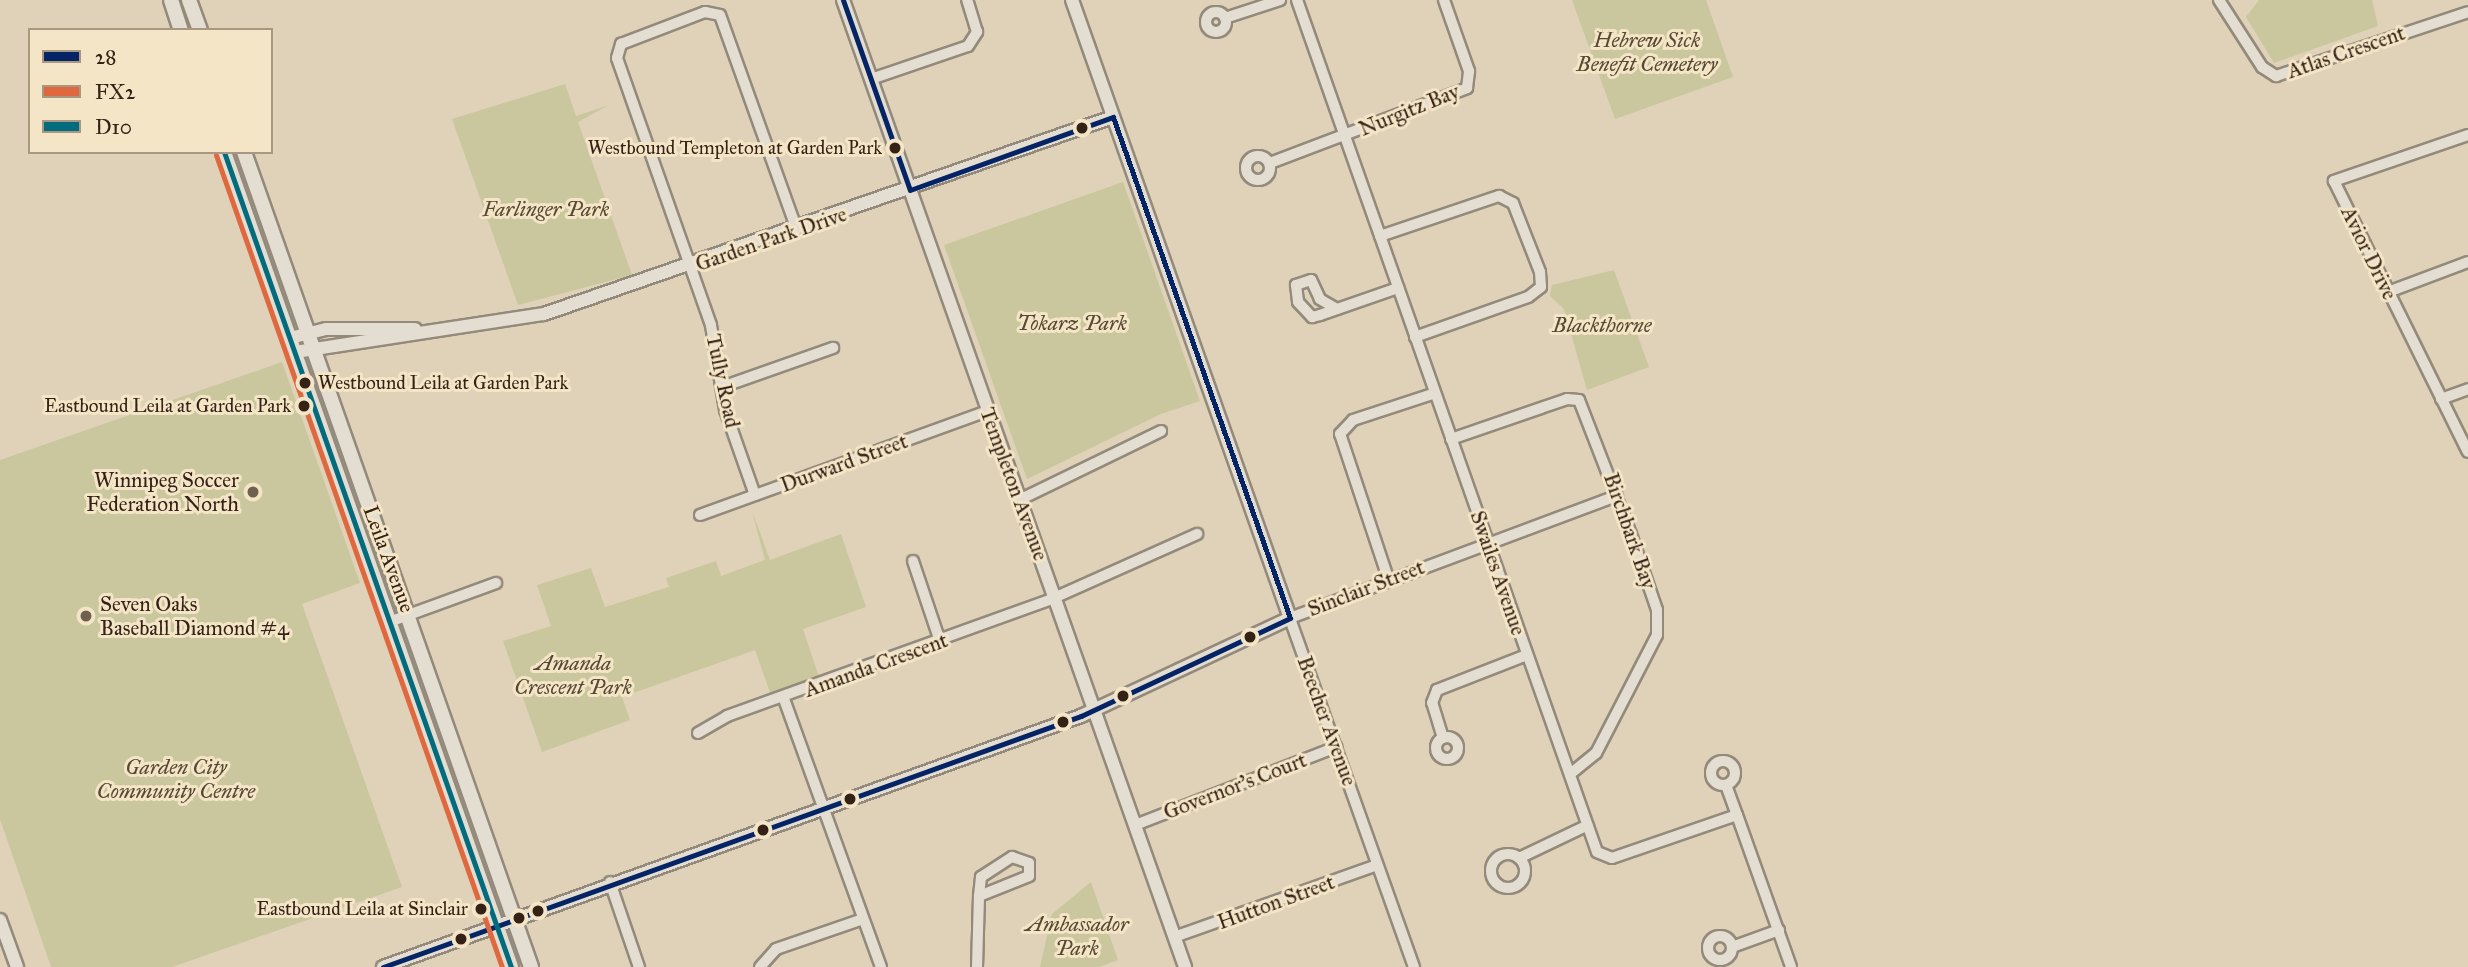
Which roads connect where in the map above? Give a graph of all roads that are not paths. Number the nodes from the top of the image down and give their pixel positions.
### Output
1 (171, 0) edge
2 (189, 0) edge
3 (843, 0) edge
4 (967, 0) edge
5 (1072, 0) edge
6 (1280, 0) edge
7 (1297, 0) edge
8 (1444, 0) edge
9 (2219, 0) edge
10 (2468, 12) edge
11 (1225, 18) dead end
12 (180, 28) edge
13 (199, 28) edge
14 (871, 79) junction
15 (1113, 117) junction
16 (1344, 135) junction
17 (2468, 135) edge
18 (225, 154) edge
19 (245, 154) edge
20 (1270, 163) dead end
21 (910, 190) junction
22 (797, 230) junction
23 (1380, 236) junction
24 (2468, 262) edge
25 (691, 267) junction
26 (1398, 288) junction
27 (2388, 292) junction
28 (1337, 309) junction
29 (1415, 337) junction
30 (310, 340) junction
31 (292, 345) junction
32 (833, 348) dead end
33 (722, 387) junction
34 (2468, 389) edge
35 (1435, 393) junction
36 (2441, 398) junction
37 (988, 411) junction
38 (1161, 431) dead end
39 (1451, 439) junction
40 (2468, 452) edge
41 (755, 495) junction
42 (1617, 496) junction
43 (1019, 499) junction
44 (700, 515) dead end
45 (1197, 534) dead end
46 (1488, 543) junction
47 (913, 561) dead end
48 (1388, 578) junction
49 (496, 583) dead end
50 (1054, 598) junction
51 (409, 614) junction
52 (1290, 618) junction
53 (389, 621) junction
54 (940, 641) junction
55 (1527, 654) junction
56 (785, 698) junction
57 (1094, 710) junction
58 (698, 733) dead end
59 (1443, 738) dead end
60 (1336, 747) junction
61 (1570, 774) junction
62 (1727, 785) dead end
63 (824, 807) junction
64 (1737, 815) junction
65 (1135, 825) junction
66 (1588, 825) junction
67 (1519, 858) dead end
68 (1377, 865) junction
69 (610, 882) junction
70 (979, 895) junction
71 (512, 916) junction
72 (863, 919) junction
73 (0, 920) edge
74 (496, 922) junction
75 (1779, 930) junction
76 (1174, 937) junction
77 (1732, 947) dead end
78 (17, 967) edge
79 (383, 967) edge
80 (511, 967) edge
81 (531, 967) edge
82 (639, 967) edge
83 (760, 967) edge
84 (881, 967) edge
85 (977, 967) edge
86 (1185, 967) edge
87 (1413, 967) edge
88 (1791, 967) edge

1 - 12 main road
2 - 13 main road
3 - 14 street, Templeton Avenue
4 - 14 street
5 - 15 street, Beecher Avenue
6 - 11 street
7 - 16 street, Swailes Avenue
8 - 16 street, Nurgitz Bay
9 - 10 street, Atlas Crescent
14 - 21 street, Templeton Avenue
15 - 21 street, Garden Park Drive
15 - 52 street, Beecher Avenue
16 - 20 street
16 - 23 street, Swailes Avenue
17 - 27 street, Avior Drive
18 - 31 main road, Leila Avenue
19 - 30 main road, Leila Avenue
21 - 22 street, Garden Park Drive
21 - 37 street, Templeton Avenue
22 - 25 street, Garden Park Drive
22 - 25 street, Tully Road
23 - 26 street, Swailes Avenue
23 - 29 street
24 - 27 street
25 - 30 street, Garden Park Drive
25 - 33 street, Tully Road
26 - 28 street
26 - 29 street, Swailes Avenue
27 - 36 street, Avior Drive
28 - 28 street
29 - 35 street, Swailes Avenue
30 - 31 street, Garden Park Drive
30 - 51 main road, Leila Avenue
31 - 53 main road, Leila Avenue
32 - 33 street
33 - 41 street, Tully Road
34 - 36 street
35 - 39 street, Swailes Avenue
35 - 48 street
36 - 40 street, Avior Drive
37 - 41 street, Durward Street
37 - 43 street, Templeton Avenue
38 - 43 street
39 - 42 street, Birchbark Bay
39 - 46 street, Swailes Avenue
41 - 44 street, Durward Street
42 - 46 street, Sinclair Street
42 - 61 street, Birchbark Bay
43 - 50 street, Templeton Avenue
45 - 50 street, Amanda Crescent
46 - 48 street, Sinclair Street
46 - 55 street, Swailes Avenue
47 - 54 street
48 - 52 street, Sinclair Street
49 - 51 street
50 - 54 street, Amanda Crescent
50 - 57 street, Templeton Avenue
51 - 53 street
51 - 71 main road, Leila Avenue
52 - 57 street, Sinclair Street
52 - 60 street, Beecher Avenue
53 - 74 main road, Leila Avenue
54 - 56 street, Amanda Crescent
55 - 59 street
55 - 61 street, Swailes Avenue
56 - 58 street, Amanda Crescent
56 - 63 street
57 - 63 street, Sinclair Street
57 - 65 street, Templeton Avenue
60 - 65 street, Governor's Court
60 - 68 street, Beecher Avenue
61 - 66 street, Swailes Avenue
62 - 64 street
63 - 69 street, Sinclair Street
63 - 72 street
64 - 66 street, Swailes Avenue
64 - 75 street
65 - 76 street, Templeton Avenue
66 - 67 street
68 - 76 street, Hutton Street
68 - 87 street, Beecher Avenue
69 - 71 street, Sinclair Street
69 - 82 street
70 - 70 street
70 - 85 street
71 - 74 street, Sinclair Street
71 - 81 main road, Leila Avenue
72 - 83 street
72 - 84 street
73 - 78 street
74 - 79 street, Sinclair Street
74 - 80 main road, Leila Avenue
75 - 77 street
75 - 88 street
76 - 86 street, Templeton Avenue

